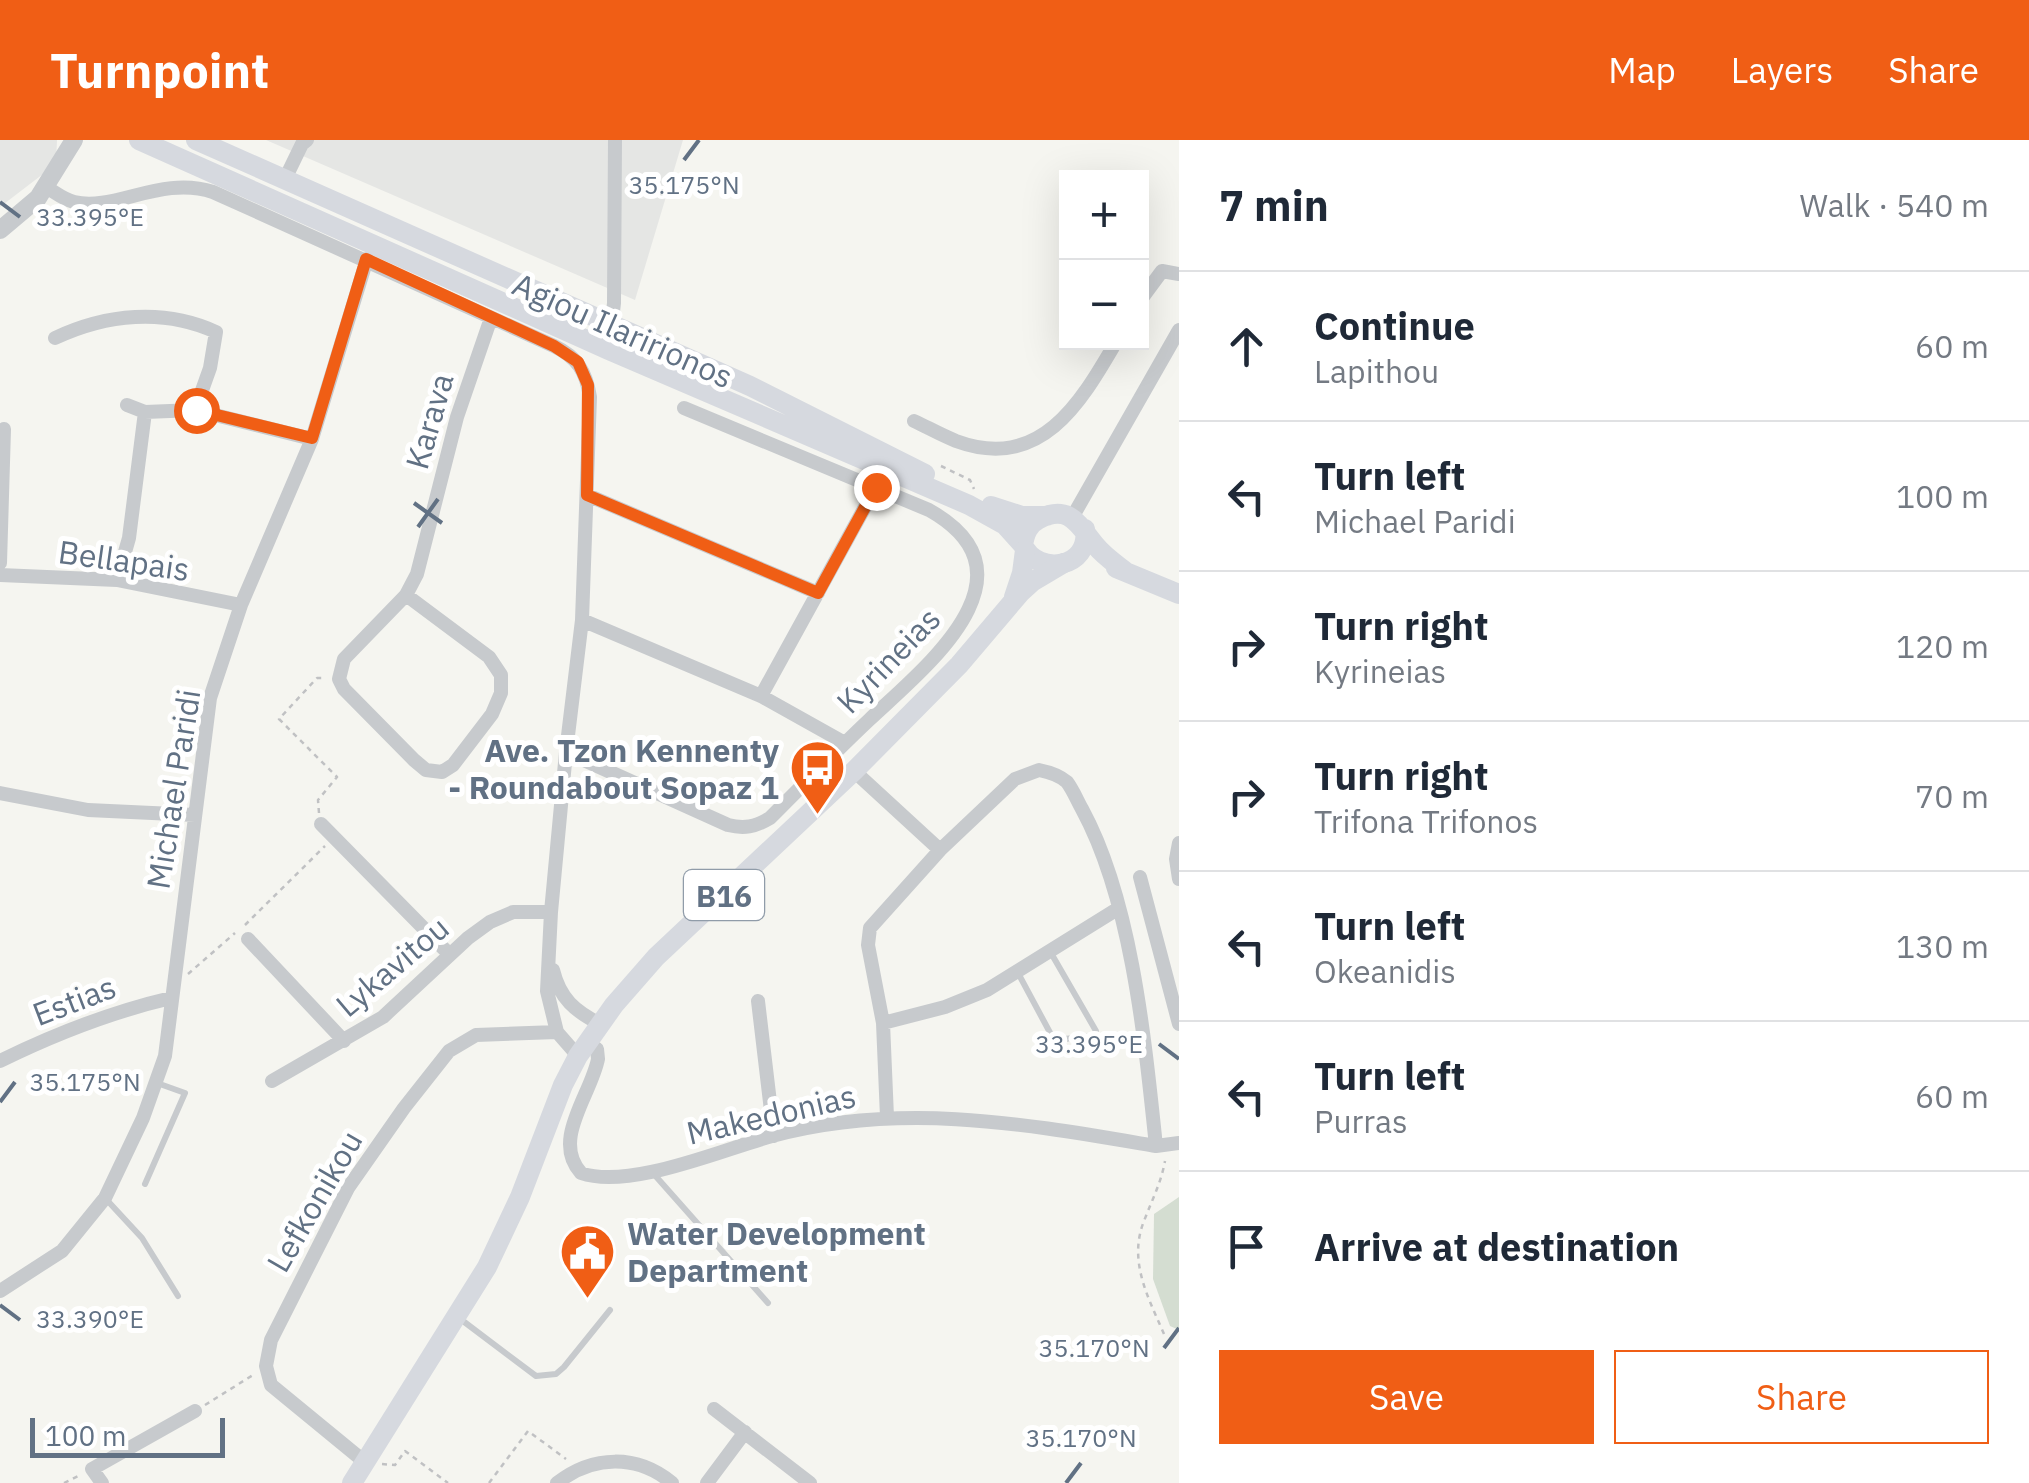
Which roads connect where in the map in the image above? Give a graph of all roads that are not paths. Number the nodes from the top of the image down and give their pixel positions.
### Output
1 (74, 140) edge
2 (139, 140) edge
3 (196, 140) edge
4 (306, 140) edge
5 (615, 140) edge
6 (284, 180) junction
7 (46, 187) junction
8 (0, 230) edge
9 (366, 259) junction
10 (1179, 274) edge
11 (1149, 289) edge
12 (490, 318) junction
13 (612, 326) junction
14 (1179, 330) edge
15 (55, 338) dead end
16 (610, 350) junction
17 (1111, 350) edge
18 (128, 405) dead end
19 (684, 408) dead end
20 (196, 410) junction
21 (145, 412) junction
22 (914, 421) dead end
23 (4, 429) dead end
24 (312, 438) junction
25 (876, 487) junction
26 (587, 495) junction
27 (1048, 516) junction
28 (1079, 523) junction
29 (1024, 548) junction
30 (1070, 561) junction
31 (0, 562) edge
32 (1126, 572) junction
33 (0, 574) edge
34 (118, 580) junction
35 (818, 593) junction
36 (1179, 594) edge
37 (406, 596) junction
38 (1011, 603) junction
39 (241, 605) junction
40 (582, 620) junction
41 (762, 696) junction
42 (845, 743) junction
43 (566, 752) junction
44 (854, 771) junction
45 (0, 793) edge
46 (195, 816) junction
47 (321, 824) road end
48 (1179, 843) edge
49 (940, 850) junction
50 (1140, 878) dead end
51 (1179, 879) edge
52 (1118, 908) junction
53 (551, 912) junction
54 (248, 939) dead end
55 (1049, 951) junction
56 (449, 954) junction
57 (550, 955) junction
58 (1018, 972) junction
59 (171, 993) junction
60 (758, 1001) dead end
61 (883, 1023) junction
62 (600, 1024) junction
63 (1179, 1024) edge
64 (557, 1032) junction
65 (344, 1040) junction
66 (582, 1049) junction
67 (0, 1061) edge
68 (272, 1081) dead end
69 (156, 1082) junction
70 (887, 1116) junction
71 (774, 1136) junction
72 (1168, 1145) edge
73 (651, 1172) junction
74 (145, 1184) dead end
75 (105, 1198) junction
76 (0, 1291) edge
77 (178, 1296) dead end
78 (768, 1303) dead end
79 (610, 1310) dead end
80 (458, 1318) junction
81 (714, 1409) dead end
82 (195, 1412) road end
83 (745, 1432) junction
84 (366, 1462) junction
85 (102, 1483) edge
86 (352, 1483) edge
87 (557, 1483) edge
88 (672, 1483) edge
89 (707, 1483) edge
90 (810, 1483) edge

1 - 7 street
2 - 16 main road, Agiou Ilaririonos
3 - 6 main road, Agiou Ilaririonos
4 - 6 street
5 - 13 street
6 - 13 main road, Agiou Ilaririonos
7 - 8 street
7 - 9 street
9 - 12 street
9 - 24 street, Michael Paridi
10 - 11 street
12 - 26 street
12 - 37 street, Karava
13 - 16 street
13 - 27 main road, Agiou Ilaririonos
14 - 28 street
15 - 20 street
16 - 29 main road, Agiou Ilaririonos
17 - 22 street
18 - 21 street
19 - 25 street, Kyrineias
20 - 21 street
20 - 24 street
21 - 34 street
23 - 31 street
24 - 39 street, Michael Paridi
25 - 35 street
25 - 42 street, Kyrineias
26 - 35 street
26 - 40 street
27 - 28 main road
27 - 29 main road
28 - 30 main road
28 - 32 main road
29 - 30 main road
29 - 38 main road, B16
30 - 32 main road
30 - 38 main road, B16
32 - 36 main road
33 - 34 street, Bellapais
34 - 39 street, Bellapais
35 - 41 street
37 - 37 street, Karava
38 - 44 main road, B16
39 - 46 street, Michael Paridi
40 - 41 street
40 - 43 street
41 - 42 street
42 - 43 street, Kyrineias
43 - 53 street
44 - 49 street
44 - 62 main road, B16
45 - 46 street
46 - 59 street, Michael Paridi
47 - 56 street
48 - 51 street
49 - 52 street
49 - 61 street
50 - 63 street
52 - 55 street
52 - 72 street
53 - 56 street, Lykavitou
53 - 57 street
54 - 65 street
55 - 58 street
55 - 58 lane
56 - 65 street, Lykavitou
57 - 62 street
57 - 64 street
58 - 61 street
59 - 67 street, Estias
59 - 69 street, Michael Paridi
60 - 71 street
61 - 70 street
62 - 66 main road, B16
64 - 66 street
64 - 84 street, Lefkonikou
65 - 68 street, Lykavitou
66 - 73 street, Makedonias
66 - 80 main road, B16
69 - 74 lane
69 - 75 street, Michael Paridi
70 - 71 street, Makedonias
70 - 72 street, Makedonias
71 - 73 street, Makedonias
73 - 78 lane
75 - 76 street, Michael Paridi
75 - 77 lane
79 - 80 lane
80 - 84 main road, B16
81 - 83 street
82 - 85 street
83 - 89 street
83 - 90 street
84 - 86 main road, B16
87 - 88 street

